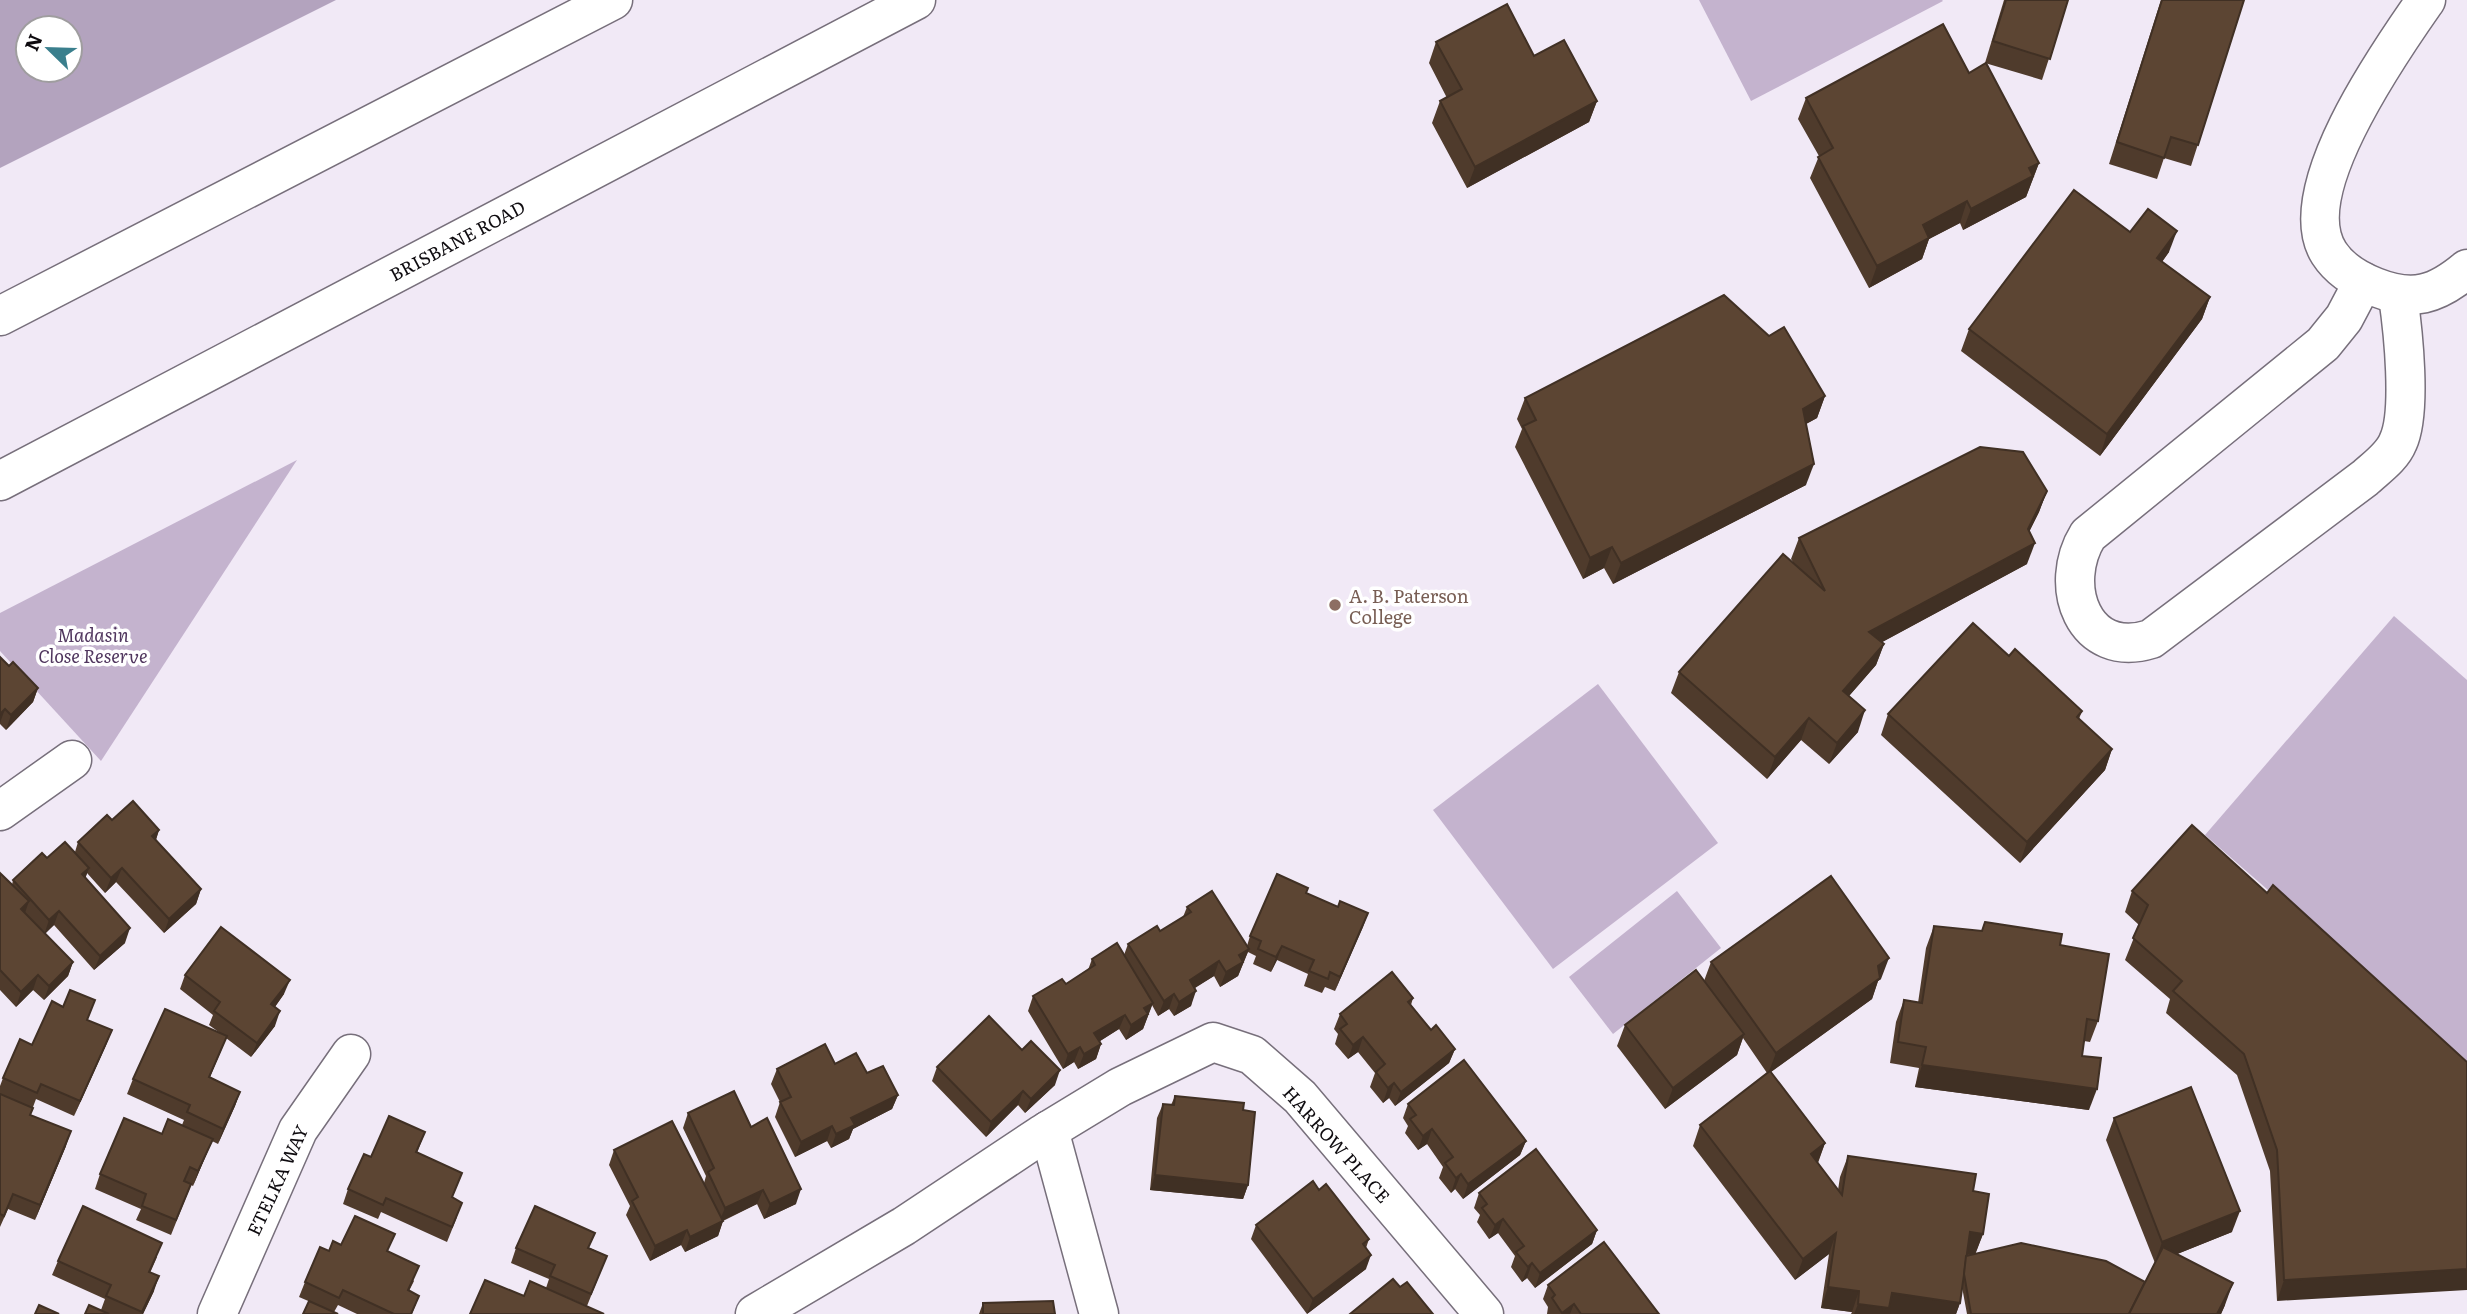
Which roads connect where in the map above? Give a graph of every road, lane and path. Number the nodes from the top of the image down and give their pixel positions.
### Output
1 (613, 0) edge
2 (916, 0) edge
3 (2426, 0) edge
4 (2467, 270) edge
5 (2380, 289) junction
6 (0, 316) edge
7 (0, 481) edge
8 (72, 760) dead end
9 (0, 811) edge
10 (351, 1054) dead end
11 (1049, 1130) junction
12 (217, 1314) edge
13 (755, 1314) edge
14 (1099, 1314) edge
15 (1484, 1314) edge

1 - 6 main road
2 - 7 main road, BRISBANE ROAD
3 - 5 main road
4 - 5 main road
5 - 5 main road
8 - 9 main road
10 - 12 main road, ETELKA WAY
11 - 13 main road, HARROW PLACE
11 - 14 main road
11 - 15 main road, HARROW PLACE

